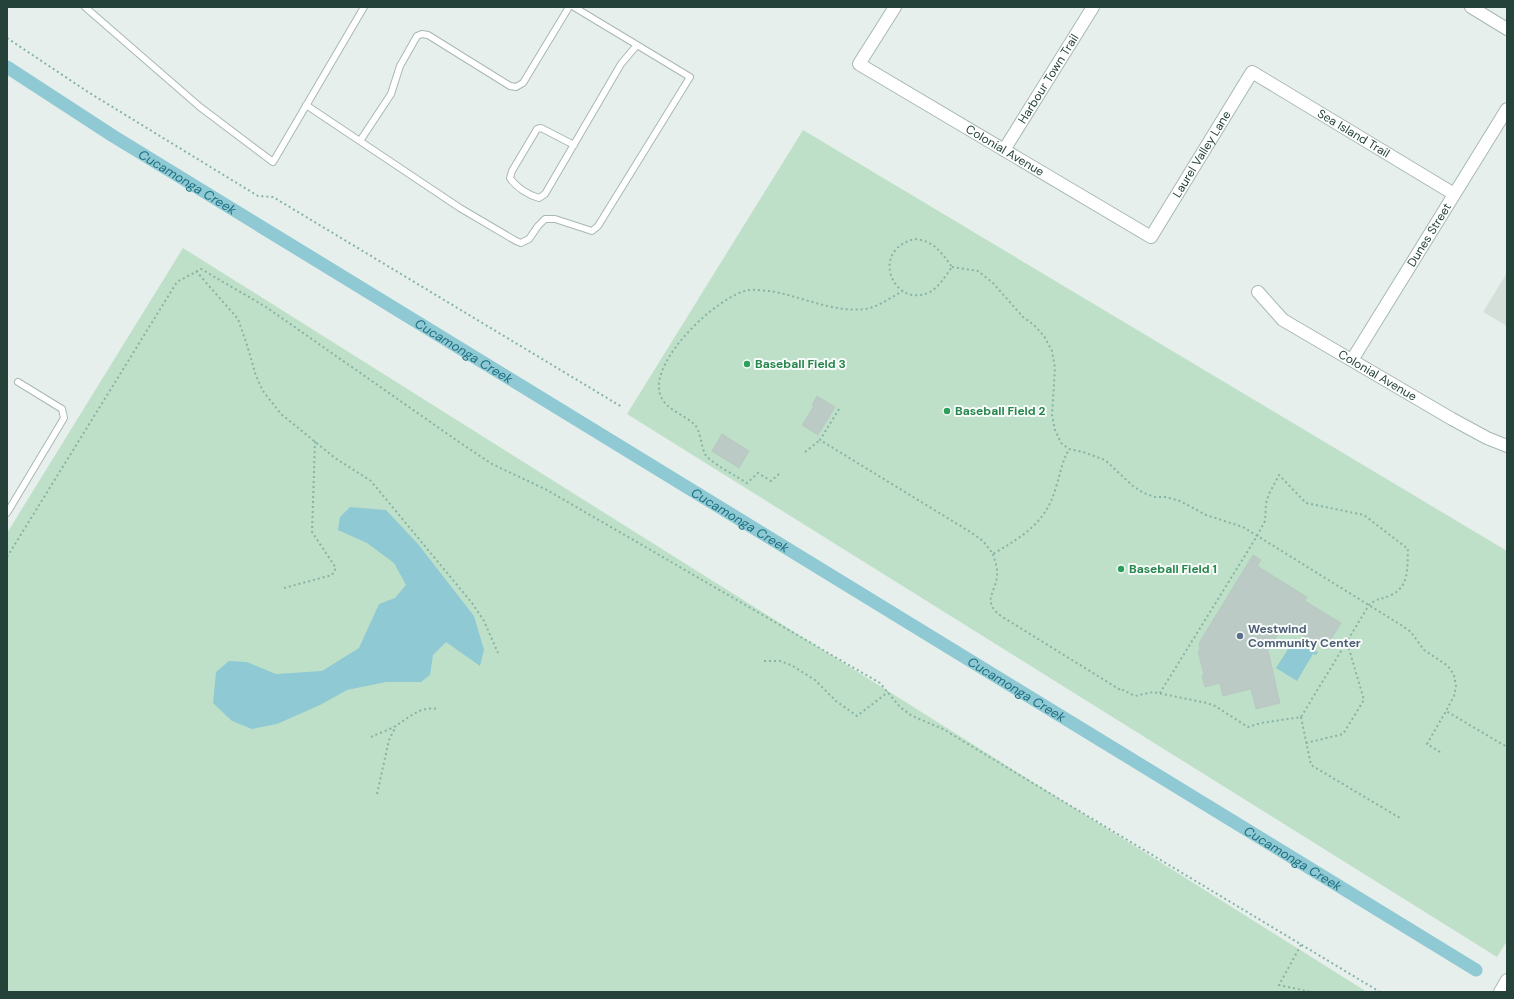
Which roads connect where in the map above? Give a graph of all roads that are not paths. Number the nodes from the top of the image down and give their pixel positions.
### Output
1 (85, 7) edge
2 (364, 7) edge
3 (570, 7) edge
4 (574, 7) edge
5 (894, 7) edge
6 (1094, 7) edge
7 (1470, 7) edge
8 (1507, 29) edge
9 (637, 45) junction
10 (1252, 72) joint
11 (306, 105) junction
12 (1507, 109) edge
13 (360, 141) junction
14 (574, 145) junction
15 (1004, 150) junction
16 (1454, 194) junction
17 (1151, 237) joint
18 (1258, 292) dead end
19 (1352, 360) junction
20 (18, 382) dead end
21 (1507, 446) edge
22 (7, 513) edge
23 (1507, 980) edge
24 (1500, 992) edge

1 - 11 lane
2 - 11 lane
3 - 13 lane
4 - 9 lane
5 - 15 street, Colonial Avenue
6 - 15 street, Harbour Town Trail
7 - 8 street
9 - 13 lane
9 - 14 lane
10 - 16 street, Sea Island Trail
10 - 17 street, Laurel Valley Lane
11 - 13 lane
12 - 16 street, Dunes Street
14 - 14 lane
15 - 17 street, Colonial Avenue
16 - 19 street, Dunes Street
18 - 19 street, Colonial Avenue
19 - 21 street, Colonial Avenue
20 - 22 lane
23 - 24 street

